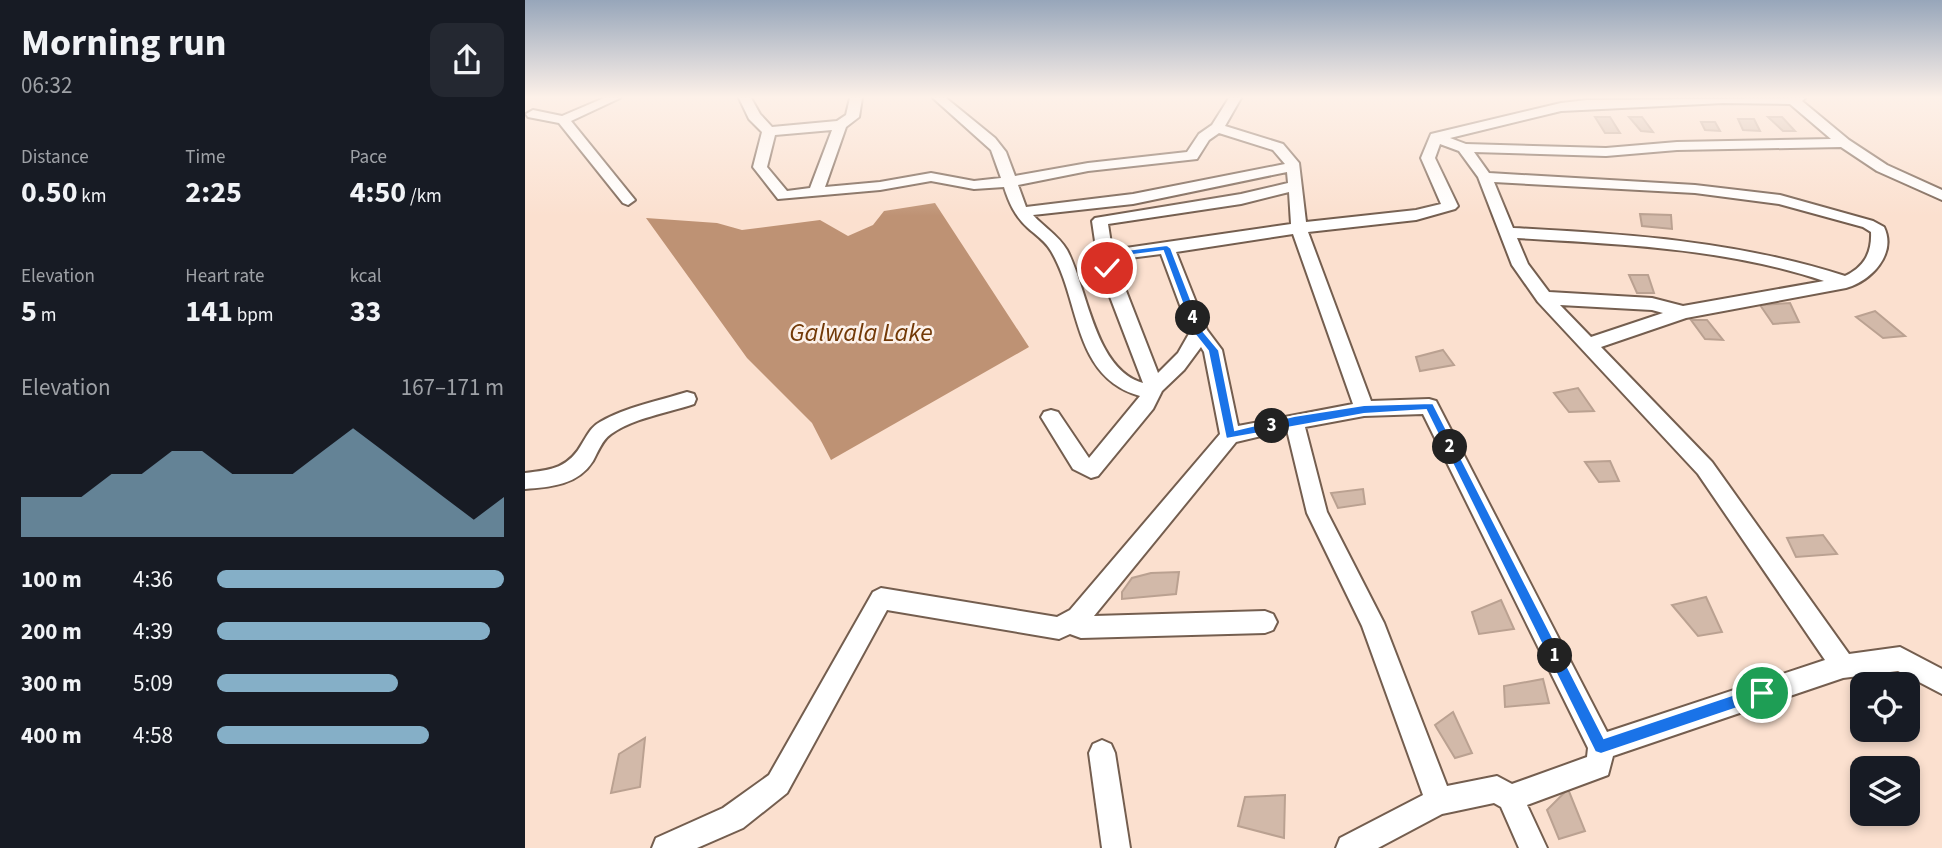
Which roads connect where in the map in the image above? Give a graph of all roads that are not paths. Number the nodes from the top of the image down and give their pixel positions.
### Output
1 (1436, 137) edge
2 (577, 138) edge
3 (767, 138) edge
4 (835, 138) edge
5 (983, 138) edge
6 (1204, 138) edge
7 (1248, 138) edge
8 (1437, 138) edge
9 (1839, 138) edge
10 (1845, 143) junction
11 (1464, 148) junction
12 (1294, 166) junction
13 (1485, 177) junction
14 (1008, 182) junction
15 (1296, 186) junction
16 (816, 192) junction
17 (1942, 196) edge
18 (628, 200) dead end
19 (1022, 212) junction
20 (1299, 228) junction
21 (1509, 233) junction
22 (1167, 248) junction
23 (1105, 256) junction
24 (1846, 282) junction
25 (1544, 298) junction
26 (1684, 312) junction
27 (1199, 332) junction
28 (1589, 344) junction
29 (1154, 387) junction
30 (687, 399) dead end
31 (1364, 409) junction
32 (1051, 416) dead end
33 (1294, 421) junction
34 (1230, 436) junction
35 (525, 481) edge
36 (1265, 622) dead end
37 (1069, 623) junction
38 (1843, 666) junction
39 (1942, 682) edge
40 (1601, 747) junction
41 (1102, 753) dead end
42 (1510, 797) junction
43 (1439, 801) junction
44 (666, 848) edge
45 (1116, 848) edge
46 (1350, 848) edge
47 (1533, 848) edge

1 - 20 street
2 - 18 street
3 - 16 street
4 - 16 street
5 - 14 street
6 - 14 street
7 - 12 street
8 - 11 street
9 - 10 street
10 - 11 street
10 - 17 street
11 - 13 street
12 - 15 street
12 - 19 street
13 - 21 street
13 - 24 street
14 - 16 street
14 - 19 street
15 - 20 street
15 - 23 street
19 - 29 street
20 - 22 street
20 - 31 street
21 - 24 street
21 - 25 street
22 - 23 street
22 - 27 street
23 - 29 street
24 - 26 street
25 - 26 street
25 - 28 street
26 - 28 street
27 - 29 street
27 - 34 street
28 - 38 street
29 - 32 street
30 - 35 street
31 - 33 street
31 - 40 street
33 - 34 street
33 - 43 street
34 - 37 street
36 - 37 street
37 - 44 street
38 - 39 street
38 - 40 street
40 - 42 street
41 - 45 street
42 - 43 street
42 - 47 street
43 - 46 street

